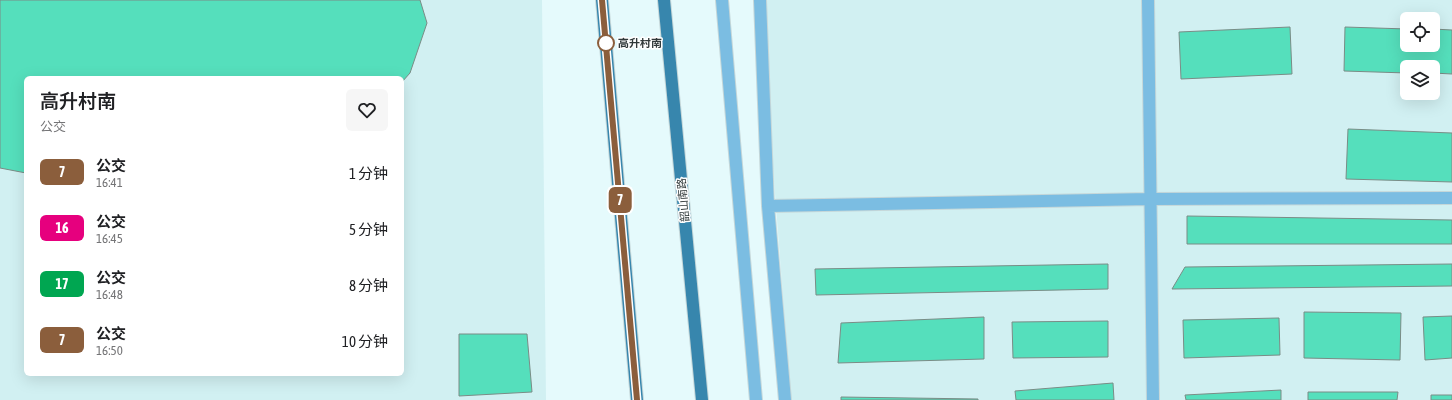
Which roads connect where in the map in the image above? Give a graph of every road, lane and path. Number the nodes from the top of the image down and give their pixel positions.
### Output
1 (602, 0) edge
2 (664, 0) edge
3 (722, 0) edge
4 (760, 0) edge
5 (1148, 0) edge
6 (1452, 198) edge
7 (1150, 200) junction
8 (768, 206) junction
9 (638, 400) edge
10 (702, 400) edge
11 (756, 400) edge
12 (784, 400) edge
13 (1153, 400) edge

1 - 9 main road
2 - 10 main road, 韶山南路
3 - 11 street
4 - 8 street
5 - 7 street
6 - 7 street
7 - 8 street
7 - 13 street
8 - 12 street

